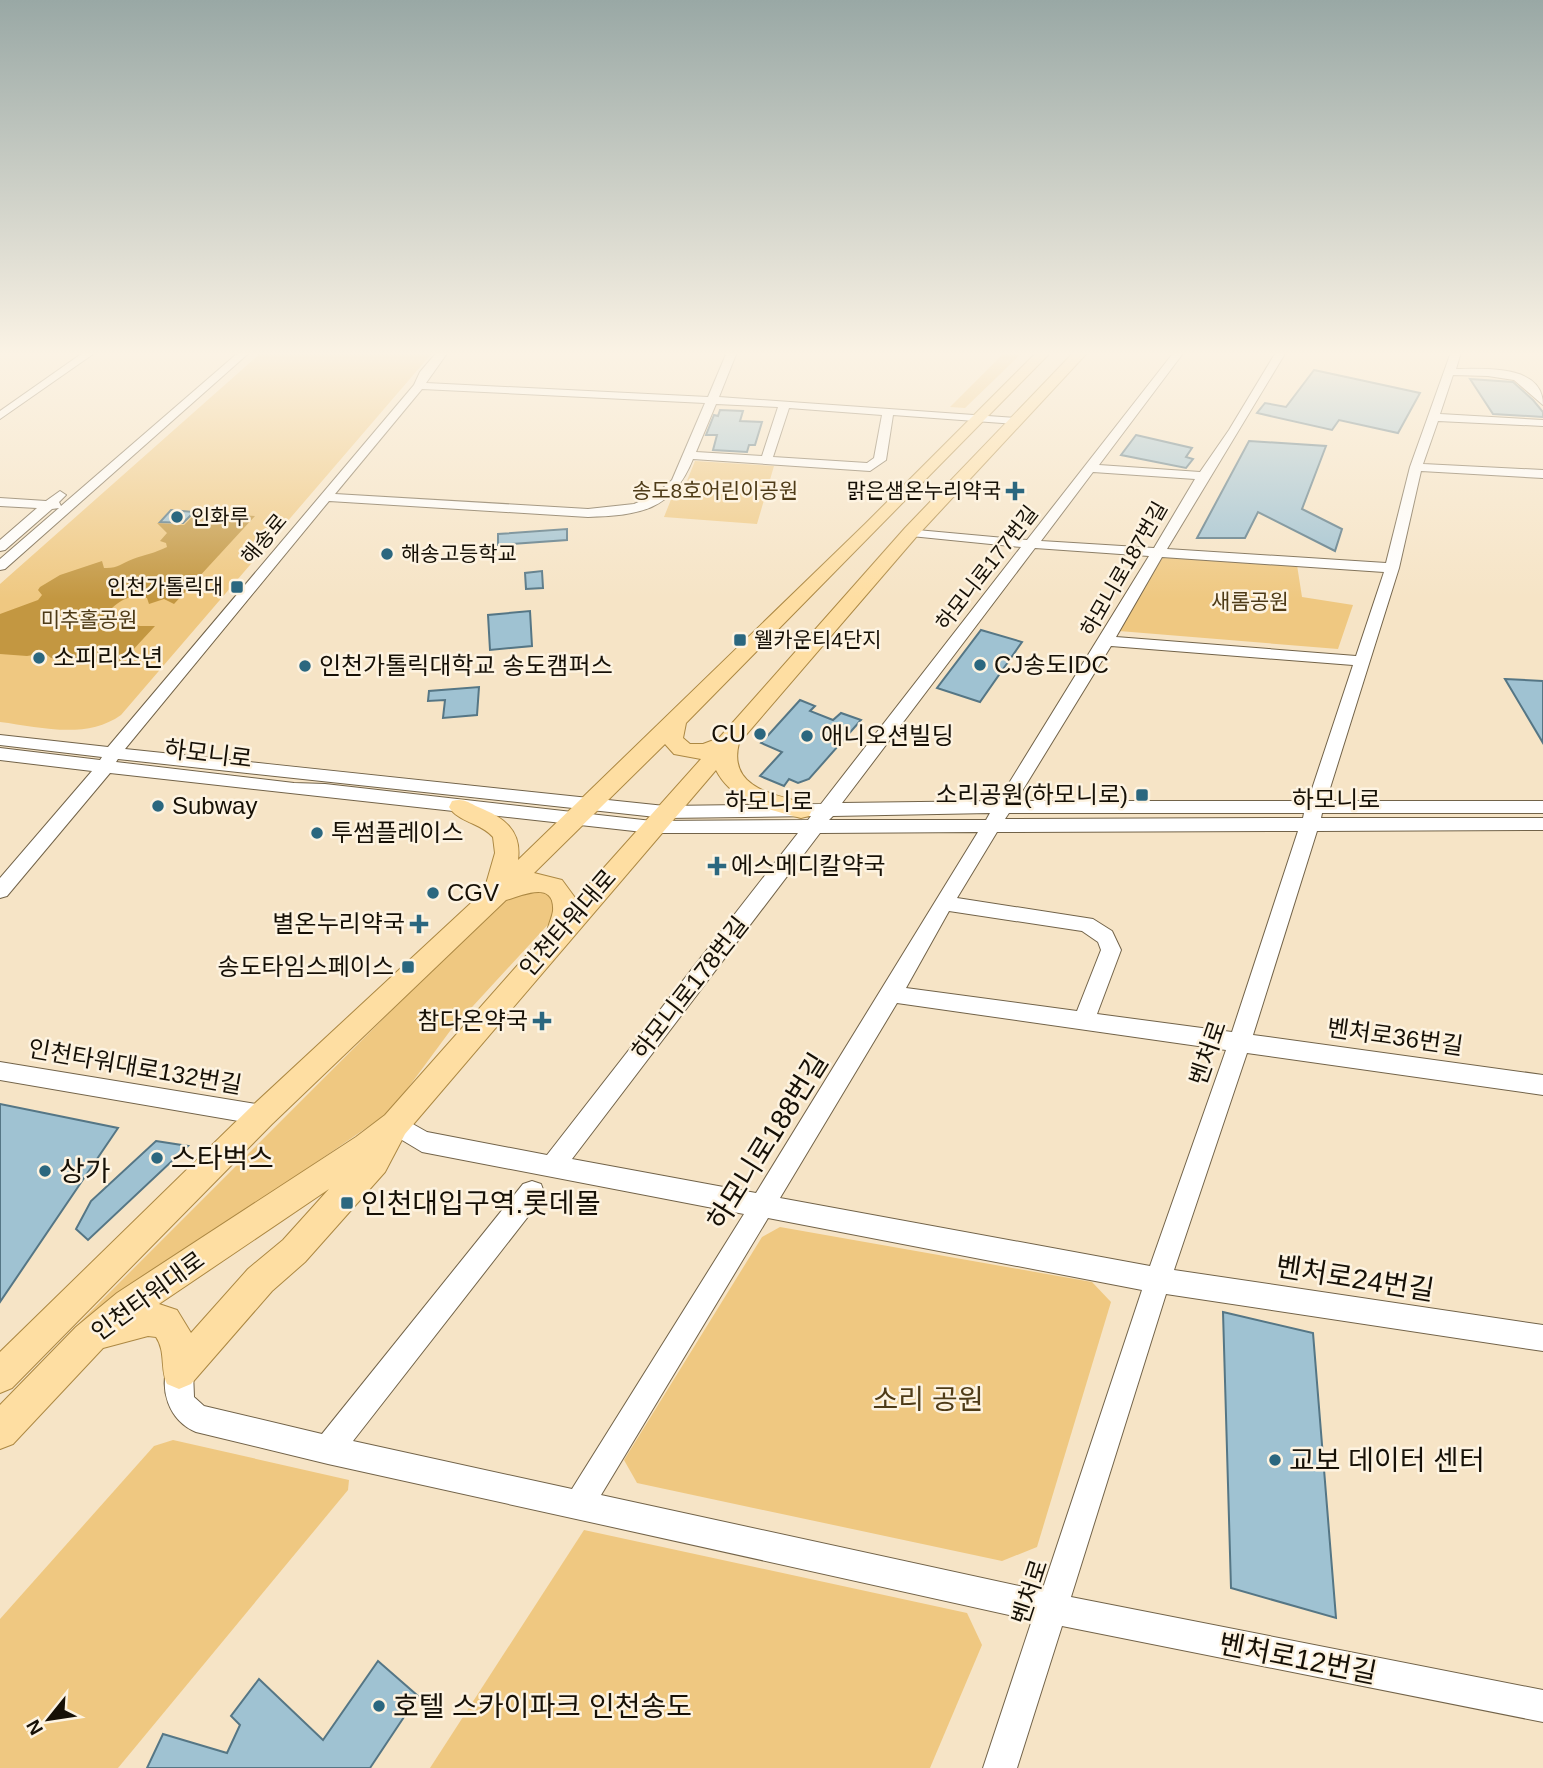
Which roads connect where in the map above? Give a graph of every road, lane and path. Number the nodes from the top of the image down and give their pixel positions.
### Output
1 (132, 435) edge
2 (150, 435) edge
3 (378, 435) edge
4 (698, 435) edge
5 (775, 435) edge
6 (884, 435) edge
7 (961, 435) edge
8 (1003, 435) edge
9 (1116, 435) edge
10 (1231, 435) edge
11 (1427, 435) edge
12 (689, 455) junction
13 (766, 461) junction
14 (1416, 467) junction
15 (1090, 468) junction
16 (1543, 474) edge
17 (1203, 476) junction
18 (326, 497) junction
19 (0, 502) edge
20 (49, 505) junction
21 (68, 506) junction
22 (911, 532) junction
23 (1031, 544) junction
24 (0, 547) edge
25 (1159, 552) junction
26 (0, 566) edge
27 (1392, 568) junction
28 (1106, 641) junction
29 (1362, 661) junction
30 (676, 722) junction
31 (0, 740) edge
32 (728, 741) junction
33 (0, 754) edge
34 (109, 759) junction
35 (460, 807) junction
36 (1543, 807) edge
37 (584, 812) junction
38 (814, 815) junction
39 (997, 816) junction
40 (1312, 816) junction
41 (659, 819) junction
42 (1543, 824) edge
43 (0, 891) edge
44 (490, 900) junction
45 (944, 902) junction
46 (547, 948) junction
47 (892, 993) junction
48 (1084, 1021) junction
49 (1240, 1042) junction
50 (0, 1071) edge
51 (1543, 1084) edge
52 (262, 1115) junction
53 (395, 1124) junction
54 (552, 1167) junction
55 (533, 1192) dead end
56 (763, 1204) junction
57 (1157, 1280) junction
58 (216, 1330) junction
59 (176, 1336) junction
60 (1543, 1338) edge
61 (88, 1339) junction
62 (179, 1372) junction
63 (0, 1376) edge
64 (0, 1431) edge
65 (328, 1450) junction
66 (579, 1504) junction
67 (1052, 1609) junction
68 (1543, 1706) edge
69 (1000, 1768) edge

1 - 20 street
2 - 21 street
3 - 18 street, 해송로
4 - 12 street
5 - 13 street
6 - 13 street
7 - 30 main road, 인천타워대로
8 - 22 main road, 인천타워대로
9 - 15 street, 하모니로177번길
10 - 17 street, 하모니로187번길
11 - 14 street, 벤처로
12 - 13 street
12 - 18 street
14 - 16 street
14 - 27 street, 벤처로
15 - 17 street
15 - 23 street, 하모니로177번길
17 - 25 street, 하모니로187번길
18 - 34 street, 해송로
19 - 20 street
20 - 21 street
20 - 24 street
21 - 26 street
22 - 23 street
22 - 32 main road, 인천타워대로
23 - 25 street
23 - 38 street, 하모니로177번길
25 - 27 street
25 - 28 street, 하모니로187번길
27 - 29 street, 벤처로
28 - 29 street
28 - 39 street, 하모니로187번길
29 - 40 street, 벤처로
30 - 32 main road
30 - 37 main road, 인천타워대로
31 - 34 street, 하모니로
32 - 38 main road
32 - 41 main road, 인천타워대로
33 - 34 street, 하모니로
34 - 35 street, 하모니로
34 - 37 street, 하모니로
34 - 43 street, 해송로
35 - 37 street, 하모니로
35 - 44 main road
36 - 40 street, 하모니로
37 - 41 street, 하모니로
37 - 44 main road, 인천타워대로
38 - 39 street, 하모니로
38 - 41 street, 하모니로
38 - 54 street, 하모니로178번길
39 - 40 street, 하모니로
39 - 45 street, 하모니로188번길
40 - 42 street, 하모니로
40 - 49 street, 벤처로
41 - 46 main road, 인천타워대로
44 - 46 main road
44 - 52 main road, 인천타워대로
45 - 47 street, 하모니로188번길
45 - 48 street
46 - 53 main road, 인천타워대로
47 - 48 street, 벤처로36번길
47 - 56 street, 하모니로188번길
48 - 49 street, 벤처로36번길
49 - 51 street, 벤처로36번길
49 - 57 street, 벤처로
50 - 52 street, 인천타워대로132번길
52 - 63 main road, 인천타워대로
53 - 54 street, 벤처로24번길
53 - 58 main road
53 - 61 main road, 인천타워대로
54 - 56 street, 벤처로24번길
55 - 65 street
56 - 57 street, 벤처로24번길
56 - 66 street, 하모니로188번길
57 - 60 street, 벤처로24번길
57 - 67 street, 벤처로
58 - 59 main road
58 - 62 main road
59 - 61 main road
59 - 62 main road
61 - 64 main road, 인천타워대로
62 - 65 street, 벤처로12번길
65 - 66 street, 벤처로12번길
66 - 67 street, 벤처로12번길
67 - 68 street, 벤처로12번길
67 - 69 street, 벤처로

